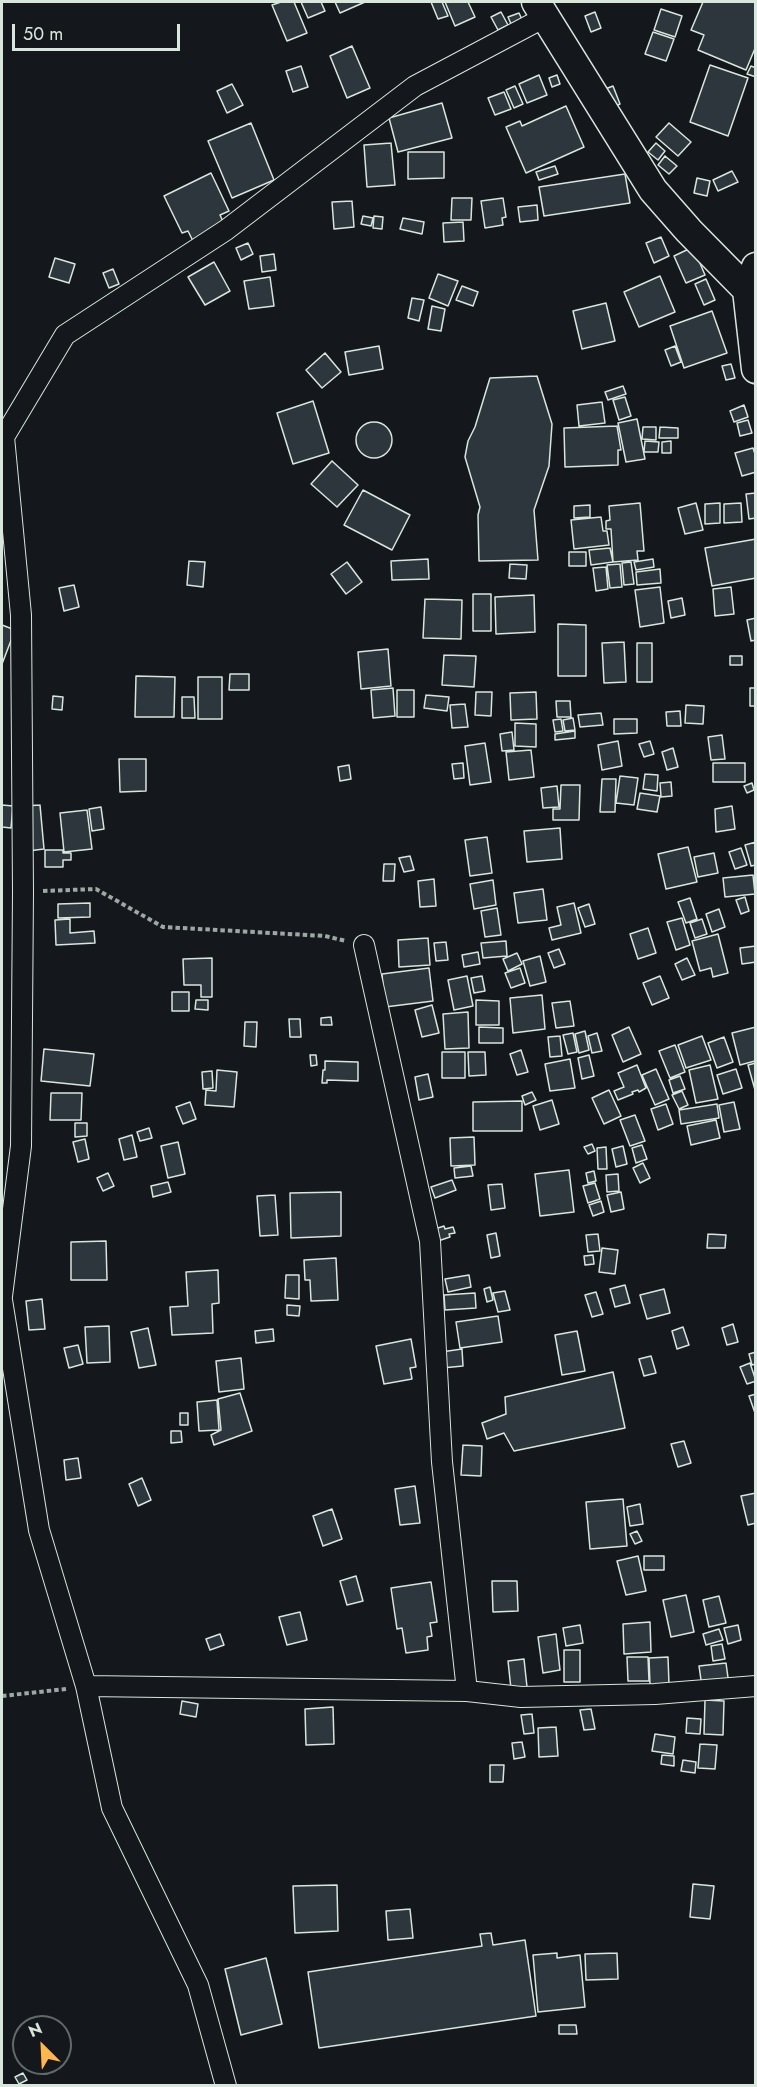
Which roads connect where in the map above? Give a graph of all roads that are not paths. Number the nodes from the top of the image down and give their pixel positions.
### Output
1 (542, 9) edge
2 (751, 278) edge
3 (756, 369) edge
4 (364, 945) road end
5 (2, 1298) edge
6 (86, 1686) junction
7 (756, 1686) edge
8 (467, 1691) junction
9 (226, 2085) edge

1 - 2 street
1 - 5 street
2 - 3 street
4 - 8 street
5 - 6 street
6 - 8 street
6 - 9 street
7 - 8 street

